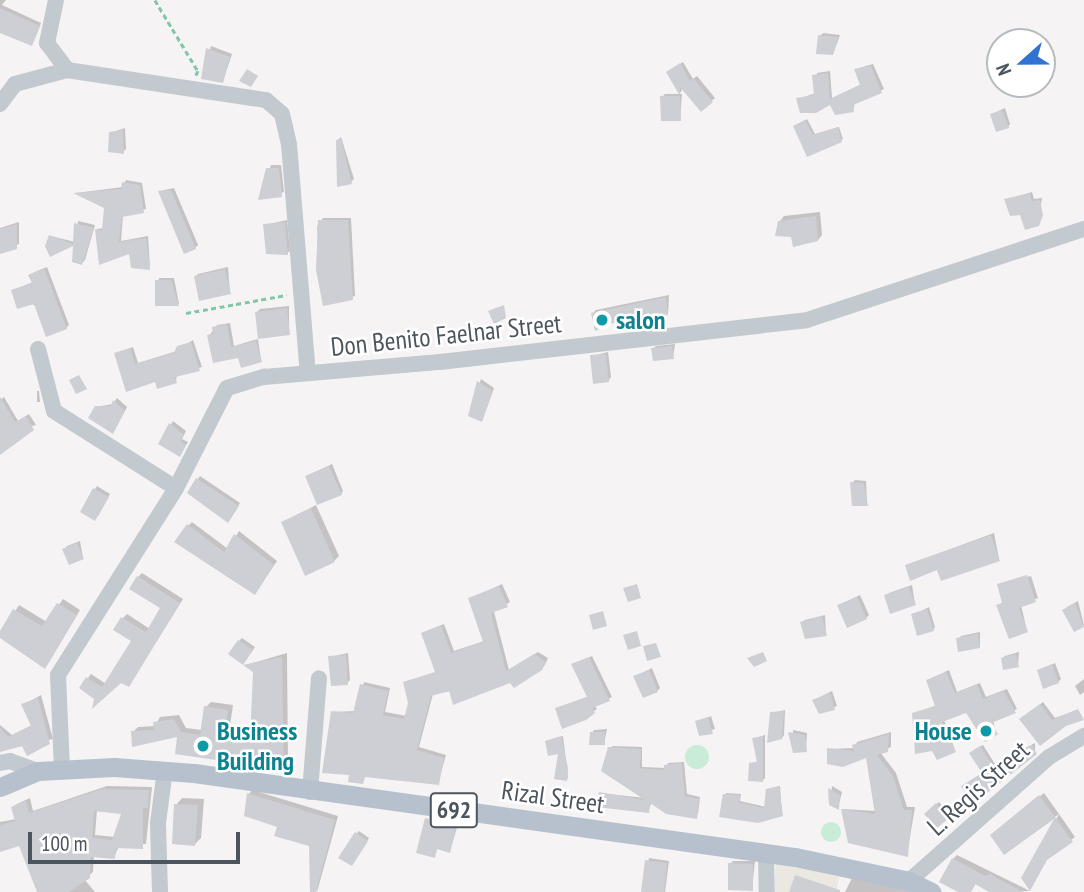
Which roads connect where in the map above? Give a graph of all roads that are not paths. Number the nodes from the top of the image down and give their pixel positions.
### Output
1 (56, 0) edge
2 (67, 70) junction
3 (0, 104) edge
4 (1084, 229) edge
5 (38, 349) dead end
6 (308, 373) junction
7 (176, 488) junction
8 (319, 678) dead end
9 (1084, 736) edge
10 (0, 763) edge
11 (62, 770) junction
12 (165, 770) junction
13 (38, 771) junction
14 (0, 787) edge
15 (310, 792) junction
16 (765, 853) junction
17 (909, 881) junction
18 (160, 892) edge
19 (767, 892) edge
20 (932, 892) edge

1 - 2 street
2 - 3 street
2 - 6 street
4 - 6 street, Don Benito Faelnar Street
5 - 7 street
6 - 7 street, Don Benito Faelnar Street
7 - 11 street, Don Benito Faelnar Street
8 - 15 street
9 - 17 street, L. Regis Street
10 - 13 street
11 - 12 main road, Rizal Street / 692
11 - 13 main road, Rizal Street / 692
12 - 15 main road, Rizal Street / 692
12 - 18 street
13 - 14 main road, Rizal Street / 692
15 - 16 main road, Rizal Street / 692
16 - 17 main road, Rizal Street / 692
16 - 19 street
17 - 20 main road, Rizal Street / 692

